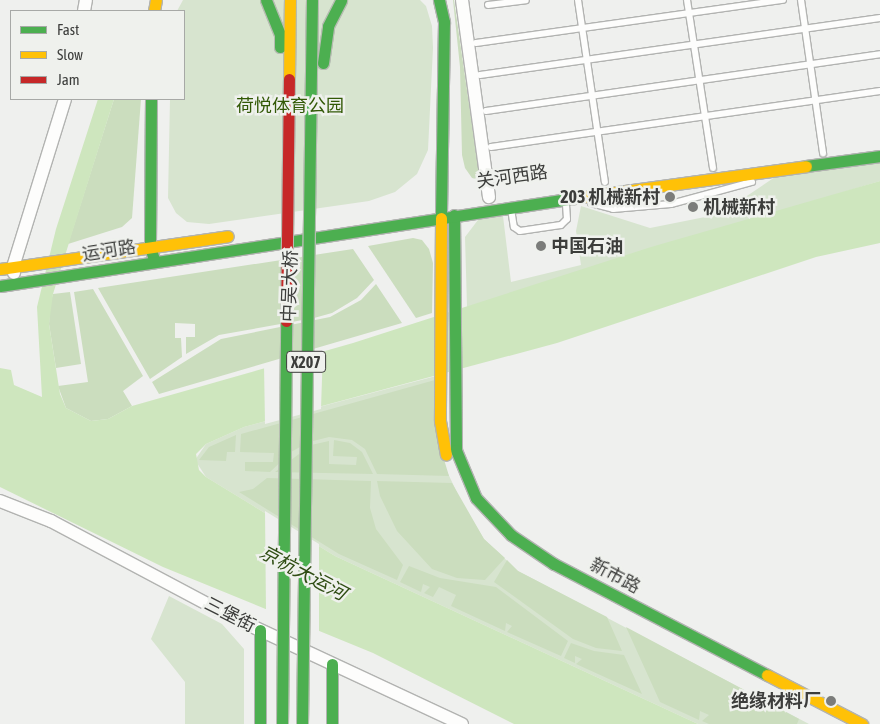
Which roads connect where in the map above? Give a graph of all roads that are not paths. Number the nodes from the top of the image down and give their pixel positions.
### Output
1 (266, 0) edge
2 (290, 0) edge
3 (312, 0) edge
4 (342, 0) edge
5 (439, 0) edge
6 (449, 0) edge
7 (462, 0) edge
8 (526, 0) edge
9 (578, 0) edge
10 (687, 0) edge
11 (783, 0) edge
12 (801, 0) edge
13 (488, 5) dead end
14 (690, 13) junction
15 (880, 18) edge
16 (583, 28) junction
17 (805, 28) junction
18 (476, 43) dead end
19 (694, 44) junction
20 (880, 54) edge
21 (587, 59) junction
22 (810, 64) junction
23 (480, 75) dead end
24 (700, 80) junction
25 (880, 91) edge
26 (592, 95) junction
27 (65, 100) edge
28 (151, 100) edge
29 (161, 100) edge
30 (816, 100) junction
31 (486, 111) dead end
32 (705, 116) junction
33 (597, 131) junction
34 (880, 145) edge
35 (491, 147) dead end
36 (823, 153) junction
37 (880, 156) edge
38 (713, 168) junction
39 (776, 170) junction
40 (605, 182) junction
41 (528, 192) dead end
42 (494, 197) joint
43 (587, 198) junction
44 (474, 200) dead end
45 (566, 201) junction
46 (457, 203) junction
47 (442, 205) junction
48 (510, 207) junction
49 (425, 208) dead end
50 (454, 215) junction
51 (441, 218) junction
52 (317, 223) dead end
53 (277, 229) dead end
54 (238, 235) dead end
55 (154, 247) junction
56 (155, 261) junction
57 (13, 267) junction
58 (0, 269) edge
59 (16, 285) junction
60 (0, 286) edge
61 (286, 320) junction
62 (307, 322) junction
63 (0, 501) edge
64 (260, 630) junction
65 (332, 664) junction
66 (260, 724) edge
67 (282, 724) edge
68 (302, 724) edge
69 (332, 724) edge
70 (462, 724) edge
71 (839, 724) edge
72 (862, 724) edge

1 - 61 main road, bridge
2 - 61 main road, 中吴大桥 / X207, bridge
3 - 62 main road, 中吴大桥 / X207, bridge
4 - 62 main road, bridge
5 - 47 main road
6 - 46 main road
7 - 42 street
8 - 13 lane
9 - 16 lane
10 - 14 lane
11 - 14 lane
12 - 17 lane
14 - 16 lane
14 - 19 lane
15 - 17 lane
16 - 18 lane
16 - 21 lane
17 - 19 lane
17 - 22 lane
19 - 21 lane
19 - 24 lane
20 - 22 lane
21 - 23 lane
21 - 26 lane
22 - 24 lane
22 - 30 lane
24 - 26 lane
24 - 32 lane
25 - 30 lane
26 - 31 lane
26 - 33 lane
27 - 57 street
28 - 55 main road
29 - 55 main road
30 - 32 lane
30 - 36 lane
32 - 33 lane
32 - 38 lane
33 - 35 lane
33 - 40 lane
34 - 36 main road, 关河西路
36 - 38 main road, 关河西路
37 - 39 main road, 关河西路
38 - 40 main road, 关河西路
39 - 43 main road, 关河西路
39 - 43 lane
40 - 41 main road, 关河西路
42 - 44 main road, 关河西路
43 - 45 main road, 关河西路
45 - 48 main road, 关河西路
45 - 48 lane
46 - 47 main road, 关河西路
46 - 50 main road
47 - 49 main road, 关河西路
47 - 51 main road
48 - 50 main road, 关河西路
50 - 51 main road, 关河西路
50 - 72 main road, 新市路
51 - 56 main road, 关河西路
51 - 71 main road, 新市路
52 - 53 main road
54 - 55 main road
55 - 56 main road
55 - 57 main road, 运河路
56 - 59 main road, 运河路
57 - 58 main road
57 - 59 street
59 - 60 main road
61 - 67 main road, 中吴大桥 / X207, bridge
62 - 68 main road, 中吴大桥 / X207, bridge
63 - 64 street, 三堡街
64 - 65 street, 三堡街
64 - 66 main road
65 - 69 main road
65 - 70 street, 三堡街

